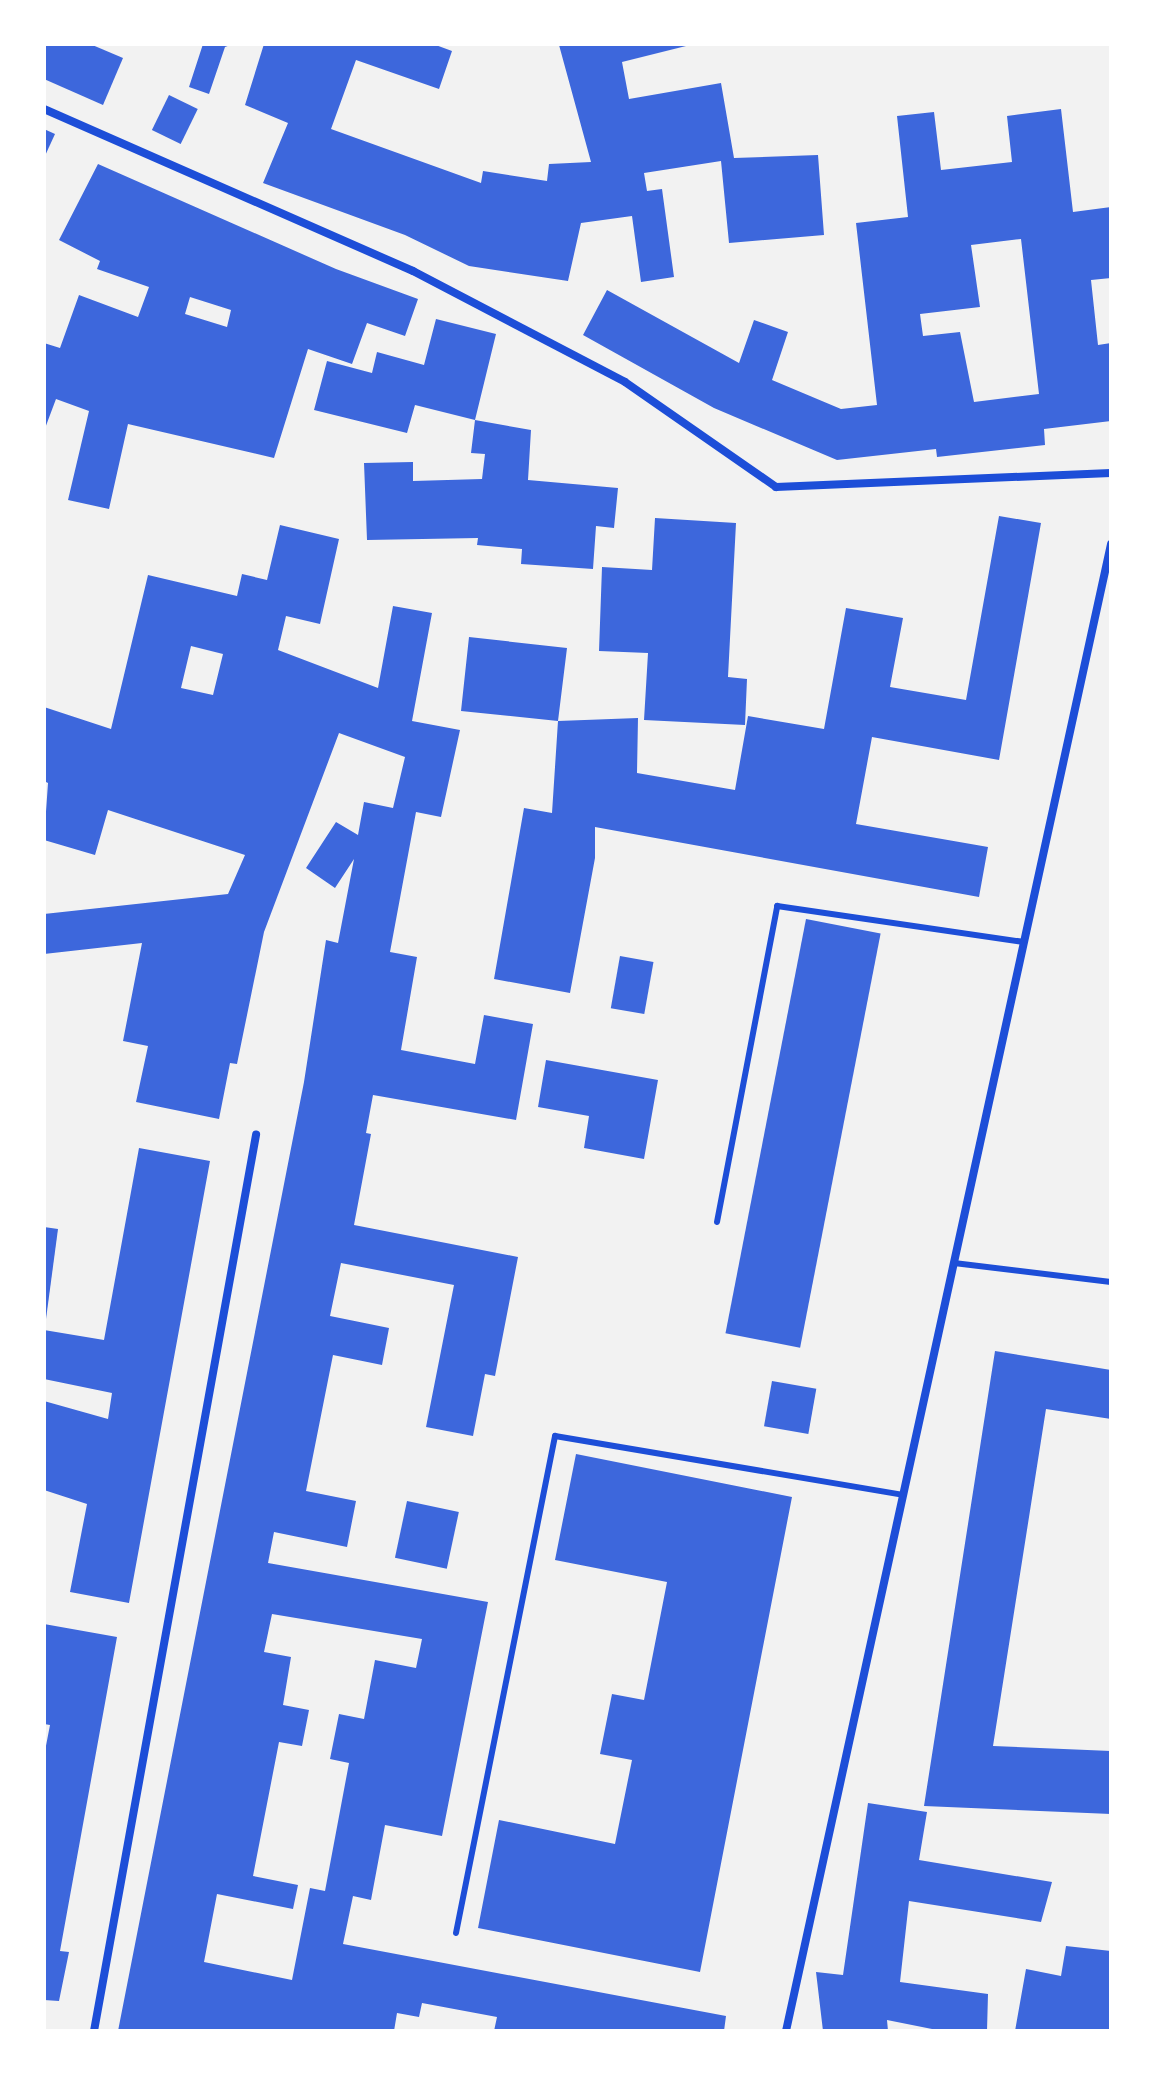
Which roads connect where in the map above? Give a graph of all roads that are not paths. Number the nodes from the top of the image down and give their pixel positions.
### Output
1 (44, 109) edge
2 (1111, 473) edge
3 (1111, 544) edge
4 (1024, 942) junction
5 (256, 1135) dead end
6 (717, 1222) dead end
7 (954, 1263) junction
8 (1111, 1282) edge
9 (903, 1495) junction
10 (456, 1933) dead end
11 (94, 2031) edge
12 (786, 2031) edge

1 - 2 street
3 - 4 street
4 - 6 lane
4 - 7 street
5 - 11 street
7 - 8 lane
7 - 9 street
9 - 10 lane
9 - 12 street

